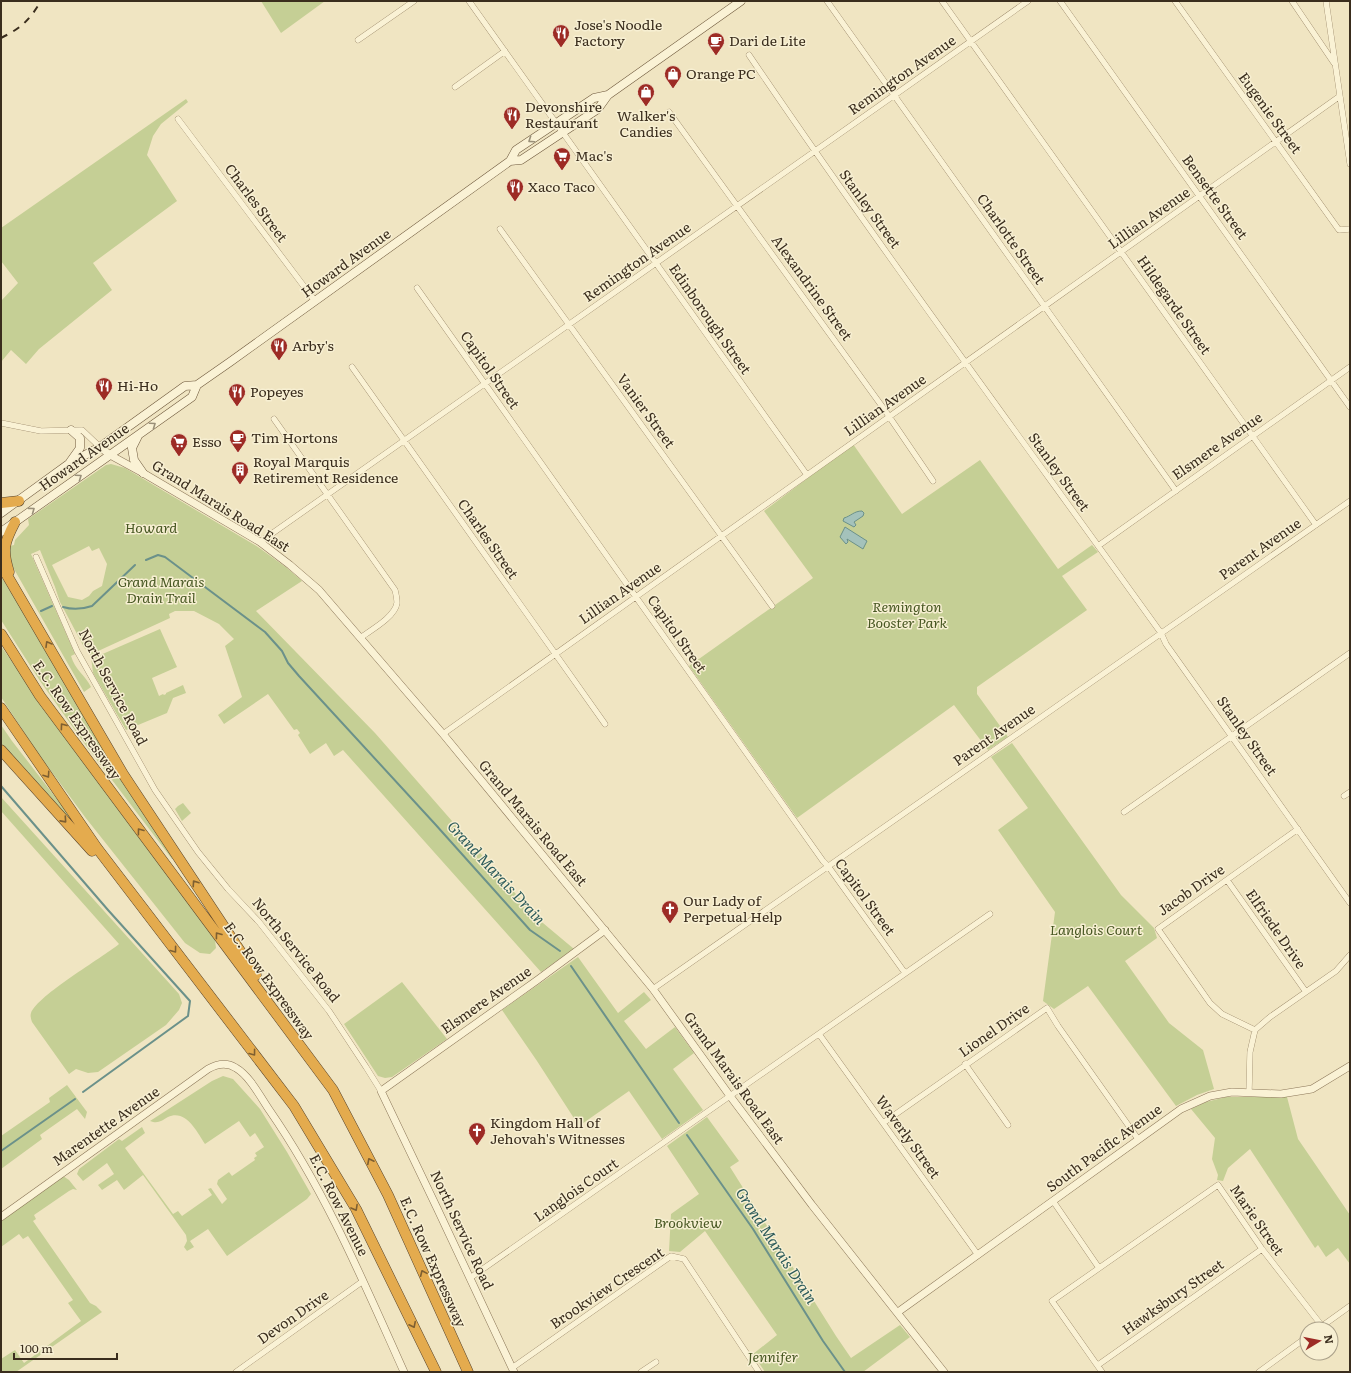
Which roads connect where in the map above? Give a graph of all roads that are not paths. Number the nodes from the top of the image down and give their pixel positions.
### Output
1 (414, 1) edge
2 (469, 1) edge
3 (741, 1) edge
4 (827, 1) edge
5 (942, 1) edge
6 (1028, 1) edge
7 (1060, 1) edge
8 (1176, 1) edge
9 (1292, 1) edge
10 (1326, 1) edge
11 (358, 40) dead end
12 (971, 41) junction
13 (505, 51) junction
14 (749, 55) dead end
15 (1336, 65) junction
16 (455, 87) dead end
17 (608, 95) junction
18 (894, 95) junction
19 (1340, 96) junction
20 (669, 112) dead end
21 (178, 119) dead end
22 (556, 123) junction
23 (563, 133) junction
24 (1276, 141) junction
25 (814, 151) junction
26 (510, 161) junction
27 (1350, 164) edge
28 (1199, 196) junction
29 (737, 206) junction
30 (500, 229) dead end
31 (1350, 230) edge
32 (1121, 252) junction
33 (656, 263) junction
34 (417, 288) dead end
35 (316, 301) junction
36 (1044, 306) junction
37 (569, 324) junction
38 (966, 362) junction
39 (352, 367) dead end
40 (1350, 367) edge
41 (1331, 381) junction
42 (484, 384) junction
43 (197, 385) junction
44 (1350, 407) edge
45 (889, 417) junction
46 (274, 419) dead end
47 (1, 423) edge
48 (70, 430) junction
49 (139, 434) junction
50 (1253, 436) junction
51 (404, 440) junction
52 (100, 447) junction
53 (110, 455) junction
54 (70, 463) junction
55 (143, 473) junction
56 (807, 475) junction
57 (933, 481) dead end
58 (1176, 491) junction
59 (327, 494) junction
60 (19, 501) junction
61 (1350, 501) edge
62 (1, 503) edge
63 (1, 513) edge
64 (14, 522) junction
65 (1316, 525) junction
66 (1, 532) edge
67 (721, 536) junction
68 (260, 542) junction
69 (1098, 546) junction
70 (36, 557) dead end
71 (1, 565) edge
72 (14, 585) junction
73 (636, 597) junction
74 (772, 606) dead end
75 (1, 634) edge
76 (1160, 634) junction
77 (360, 638) junction
78 (1350, 653) edge
79 (556, 654) junction
80 (1, 708) edge
81 (605, 724) dead end
82 (443, 734) junction
83 (1232, 736) junction
84 (1, 750) edge
85 (1350, 792) edge
86 (1344, 796) dead end
87 (1124, 812) dead end
88 (1298, 829) junction
89 (828, 866) junction
90 (1227, 880) junction
91 (1350, 903) edge
92 (990, 914) dead end
93 (151, 919) junction
94 (605, 930) junction
95 (1350, 955) edge
96 (905, 973) junction
97 (653, 989) junction
98 (1306, 992) junction
99 (1255, 1030) junction
100 (819, 1034) junction
101 (229, 1064) joint
102 (965, 1064) junction
103 (1349, 1070) edge
104 (333, 1090) junction
105 (380, 1091) junction
106 (1249, 1092) junction
107 (730, 1096) junction
108 (883, 1123) junction
109 (1008, 1125) dead end
110 (1138, 1139) junction
111 (1053, 1201) junction
112 (1, 1217) edge
113 (1262, 1249) junction
114 (978, 1255) junction
115 (1099, 1268) junction
116 (470, 1278) junction
117 (363, 1282) junction
118 (1350, 1306) edge
119 (898, 1312) junction
120 (1315, 1321) edge
121 (1330, 1321) edge
122 (1299, 1343) edge
123 (656, 1362) dead end
124 (1098, 1365) junction
125 (513, 1370) edge
126 (236, 1372) edge
127 (404, 1372) edge
128 (436, 1372) edge
129 (468, 1372) edge
130 (641, 1372) edge
131 (759, 1372) edge
132 (944, 1372) edge
133 (1102, 1372) edge
134 (1259, 1372) edge

1 - 11 street
2 - 13 street, Edinborough Street
3 - 17 main road, Howard Avenue
4 - 18 street, Charlotte Street
5 - 12 street, Hildegarde Street
6 - 12 street, Remington Avenue
7 - 28 street, Bensette Street
8 - 24 street, Eugenie Street
9 - 15 street
10 - 15 street
12 - 18 street, Remington Avenue
12 - 32 street, Hildegarde Street
13 - 16 street
13 - 22 street, Edinborough Street
14 - 25 street, Stanley Street
15 - 19 street
17 - 22 main road, Howard Avenue
17 - 23 main road, Howard Avenue
18 - 25 street, Remington Avenue
18 - 36 street, Charlotte Street
19 - 24 street, Lillian Avenue
19 - 27 street
20 - 29 street, Alexandrine Street
21 - 35 street, Charles Street
22 - 23 street, Edinborough Street
22 -> 26 main road, Howard Avenue
23 - 26 main road, Howard Avenue
23 - 33 street, Edinborough Street
24 - 28 street, Lillian Avenue
24 - 31 street, Eugenie Street
25 - 29 street, Remington Avenue
25 - 38 street, Stanley Street
26 - 35 main road, Howard Avenue
28 - 32 street, Lillian Avenue
28 - 41 street, Bensette Street
29 - 33 street, Remington Avenue
29 - 45 street, Alexandrine Street
30 - 37 street, Vanier Street
32 - 36 street, Lillian Avenue
32 - 50 street, Hildegarde Street
33 - 37 street, Remington Avenue
33 - 56 street, Edinborough Street
34 - 42 street, Capitol Street
35 - 43 main road, Howard Avenue
36 - 38 street, Lillian Avenue
36 - 58 street, Charlotte Street
37 - 42 street, Remington Avenue
37 - 67 street, Vanier Street
38 - 45 street, Lillian Avenue
38 - 69 street, Stanley Street
39 - 51 street, Charles Street
40 - 41 street, Elsmere Avenue
41 - 44 street, Bensette Street
41 - 50 street, Elsmere Avenue
42 - 51 street, Remington Avenue
42 - 73 street, Capitol Street
49 -> 43 main road, Howard Avenue
43 - 52 main road, Howard Avenue
45 - 56 street, Lillian Avenue
45 - 57 street, Alexandrine Street
46 - 59 street
47 - 48 street, Grand Marais Road East
48 - 52 street, Grand Marais Road East
48 - 54 main road
49 - 53 main road, Howard Avenue
49 - 55 main road
50 - 58 street, Elsmere Avenue
50 - 65 street, Hildegarde Street
51 - 59 street, Remington Avenue
51 - 79 street, Charles Street
52 - 53 street, Grand Marais Road East
52 - 54 main road, Howard Avenue
53 - 55 street, Grand Marais Road East
64 -> 53 main road, Howard Avenue
54 - 60 main road, Howard Avenue
55 - 68 street, Grand Marais Road East
56 - 67 street, Lillian Avenue
58 - 69 street, Elsmere Avenue
59 - 68 street, Remington Avenue
59 - 77 street
60 - 62 highway
60 - 63 main road, Howard Avenue
61 - 65 street, Parent Avenue
64 - 66 main road, Howard Avenue
64 - 72 highway
65 - 76 street, Parent Avenue
67 - 73 street, Lillian Avenue
67 - 74 street, Vanier Street
68 - 77 street, Grand Marais Road East
69 - 76 street, Stanley Street
70 - 105 street, North Service Road
71 - 72 highway
104 -> 72 highway
73 - 79 street, Lillian Avenue
73 - 89 street, Capitol Street
104 -> 75 highway, E.C. Row Expressway
76 - 83 street, Stanley Street
76 - 89 street, Parent Avenue
77 - 82 street, Grand Marais Road East
78 - 83 street
79 - 81 street, Charles Street
79 - 82 street, Lillian Avenue
80 -> 93 highway
82 - 94 street, Grand Marais Road East
83 - 87 street
83 - 88 street, Stanley Street
84 -> 93 highway
85 - 86 street
88 - 90 street, Jacob Drive
88 - 91 street, Stanley Street
89 - 96 street, Capitol Street
89 - 97 street, Parent Avenue
90 - 98 street, Elfriede Drive
90 - 99 street, Jacob Drive
92 - 96 street, Langlois Court
93 -> 128 highway
94 - 97 street, Grand Marais Road East
94 - 105 street, Elsmere Avenue
95 - 98 street
96 - 100 street, Langlois Court
97 - 107 street, Grand Marais Road East
98 - 99 street
99 - 106 street
100 - 107 street, Langlois Court
100 - 108 street, Waverly Street
101 - 112 street, Marentette Avenue
101 - 117 street, E.C. Row Avenue
102 - 108 street, Lionel Drive
102 - 109 street
102 - 110 street, Lionel Drive
103 - 106 street, South Pacific Avenue
129 -> 104 highway, E.C. Row Expressway
105 - 116 street, North Service Road
106 - 110 street, South Pacific Avenue
107 - 116 street, Langlois Court
107 - 119 street, Grand Marais Road East
108 - 114 street, Waverly Street
110 - 111 street, South Pacific Avenue
111 - 114 street, South Pacific Avenue
111 - 115 street
113 - 115 street, Marie Street
113 - 120 street, Marie Street
113 - 124 street, Hawksbury Street
114 - 119 street, South Pacific Avenue
115 - 124 street
116 - 125 street, North Service Road
117 - 126 street, Devon Drive
117 - 127 street, E.C. Row Avenue
118 - 121 street
119 - 132 street, Grand Marais Road East
122 - 134 street
123 - 130 street
124 - 133 street
125 - 131 street, Brookview Crescent

